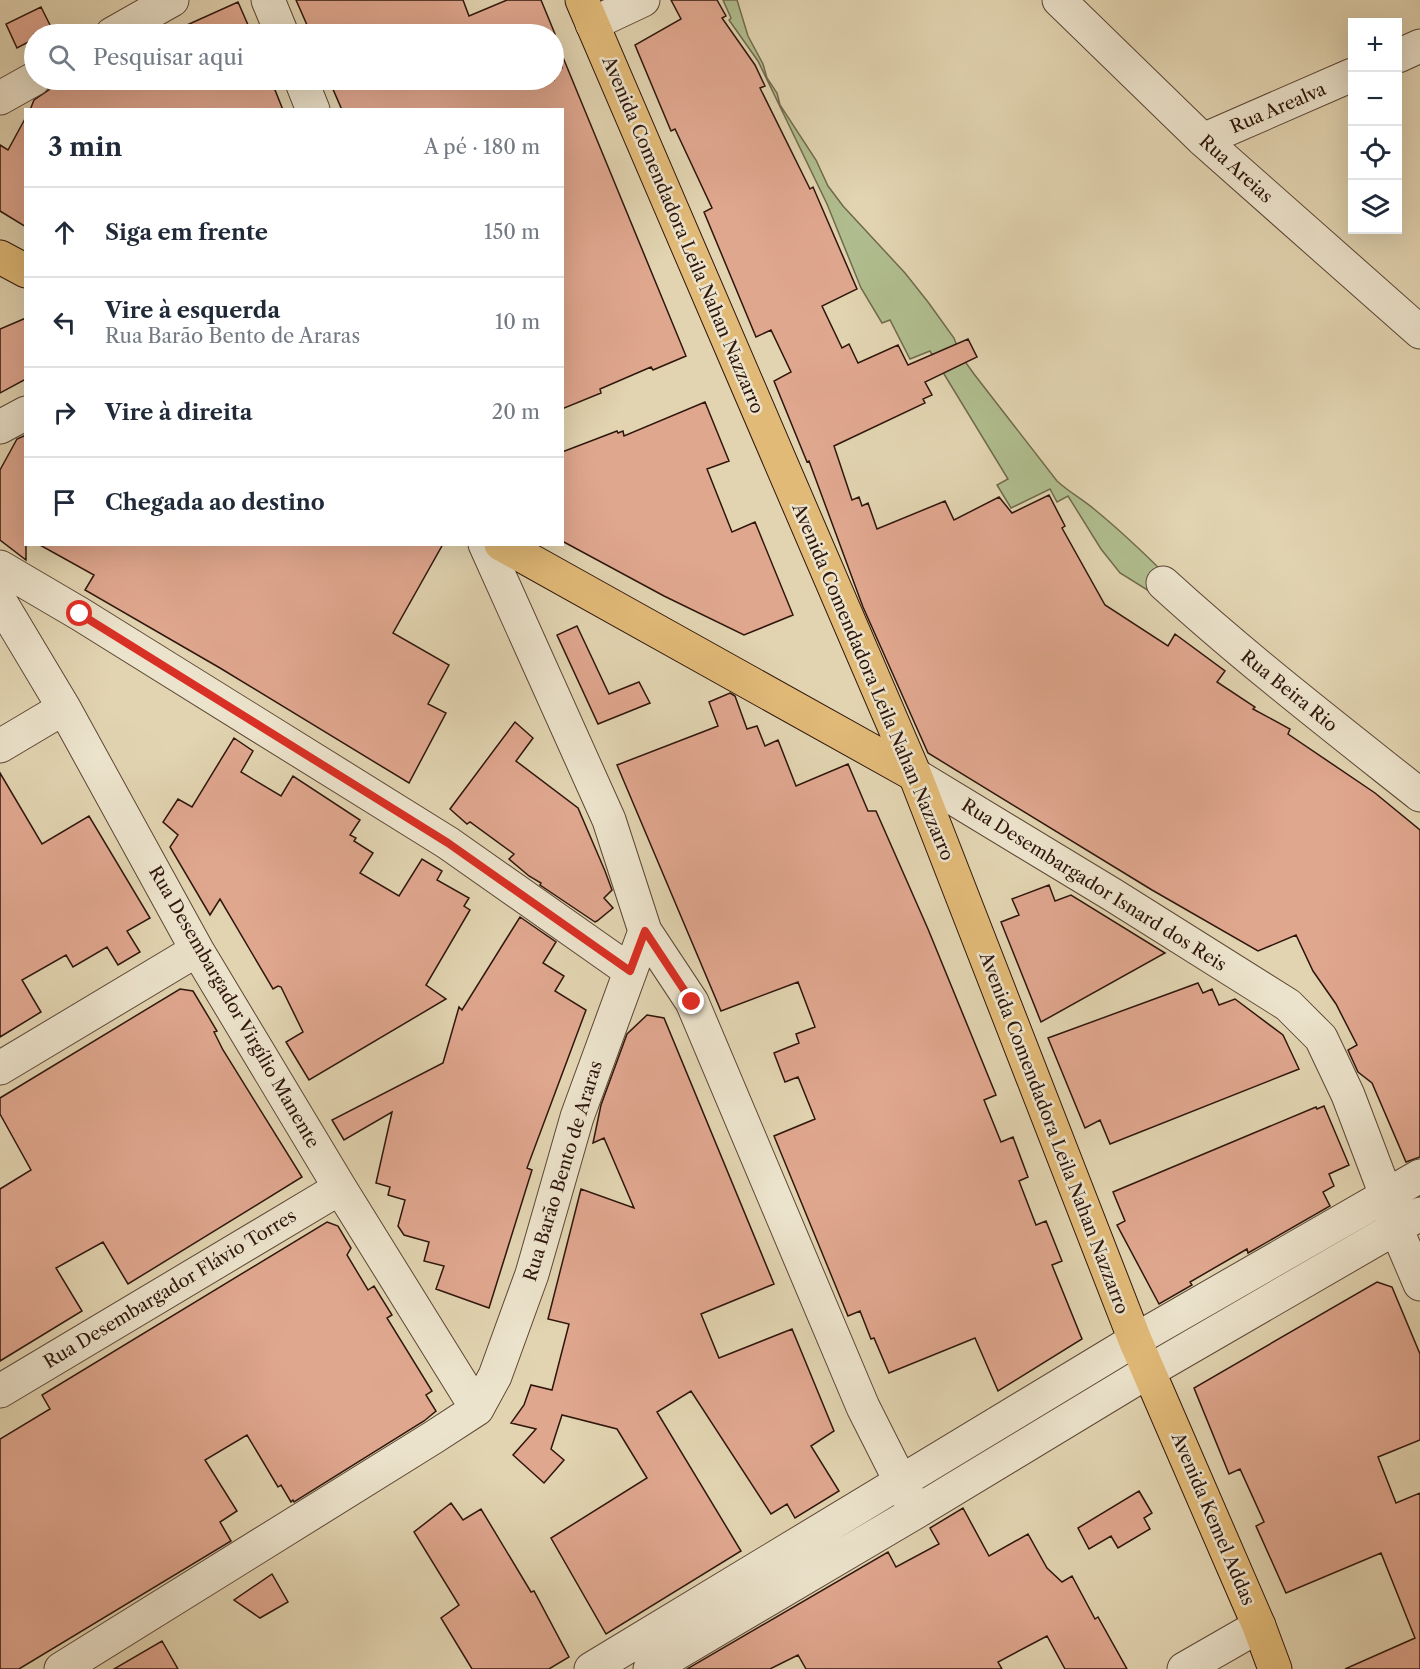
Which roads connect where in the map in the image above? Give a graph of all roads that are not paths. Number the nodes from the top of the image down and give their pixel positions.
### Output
1 (172, 0) edge
2 (268, 0) edge
3 (643, 0) edge
4 (1059, 0) edge
5 (587, 12) edge
6 (130, 24) edge
7 (278, 24) edge
8 (1420, 46) edge
9 (1402, 54) edge
10 (1348, 77) edge
11 (305, 90) edge
12 (312, 108) edge
13 (1203, 140) junction
14 (0, 256) edge
15 (24, 270) edge
16 (1420, 332) edge
17 (24, 414) edge
18 (0, 427) edge
19 (485, 546) edge
20 (505, 546) edge
21 (0, 567) edge
22 (1163, 583) dead end
23 (0, 601) edge
24 (64, 708) junction
25 (0, 746) edge
26 (915, 775) junction
27 (1420, 795) edge
28 (645, 931) junction
29 (197, 950) junction
30 (630, 971) junction
31 (0, 1068) edge
32 (1420, 1176) edge
33 (340, 1188) junction
34 (1386, 1195) junction
35 (1408, 1221) edge
36 (1420, 1284) edge
37 (1135, 1340) junction
38 (1149, 1371) junction
39 (0, 1391) edge
40 (477, 1409) junction
41 (900, 1483) junction
42 (916, 1512) junction
43 (1259, 1626) junction
44 (61, 1669) edge
45 (591, 1669) edge
46 (650, 1669) edge
47 (1184, 1669) edge
48 (1275, 1669) edge

1 - 6 street
2 - 7 street
3 - 5 street
4 - 13 street, Rua Areias
5 - 26 main road, Avenida Comendadora Leila Nahan Nazzarro
8 - 9 street
10 - 13 street, Rua Arealva
11 - 12 street
13 - 16 street, Rua Areias
14 - 15 main road
17 - 18 street
19 - 28 street
20 - 26 main road, Rua Desembargador Isnard dos Reis
21 - 30 street
22 - 27 street, Rua Beira Rio
23 - 24 street, Rua Desembargador Virgílio Manente
24 - 25 street
24 - 29 street, Rua Desembargador Virgílio Manente
26 - 34 street, Rua Desembargador Isnard dos Reis
26 - 37 main road, Avenida Comendadora Leila Nahan Nazzarro
28 - 30 street, Rua Barão Bento de Araras
28 - 41 street
29 - 31 street
29 - 33 street, Rua Desembargador Virgílio Manente
30 - 40 street, Rua Barão Bento de Araras
32 - 34 street
33 - 39 street, Rua Desembargador Flávio Torres
33 - 40 street, Rua Desembargador Virgílio Manente
34 - 35 street, Rua Desembargador Isnard dos Reis
34 - 37 street
35 - 36 street, Rua Desembargador Isnard dos Reis
35 - 38 street
37 - 38 main road, Avenida Comendadora Leila Nahan Nazzarro
37 - 41 street
38 - 42 street
38 - 43 main road, Avenida Kemel Addas
40 - 44 street
41 - 42 street
41 - 45 street
42 - 46 street
43 - 47 street
43 - 48 main road, Avenida Kemel Addas

